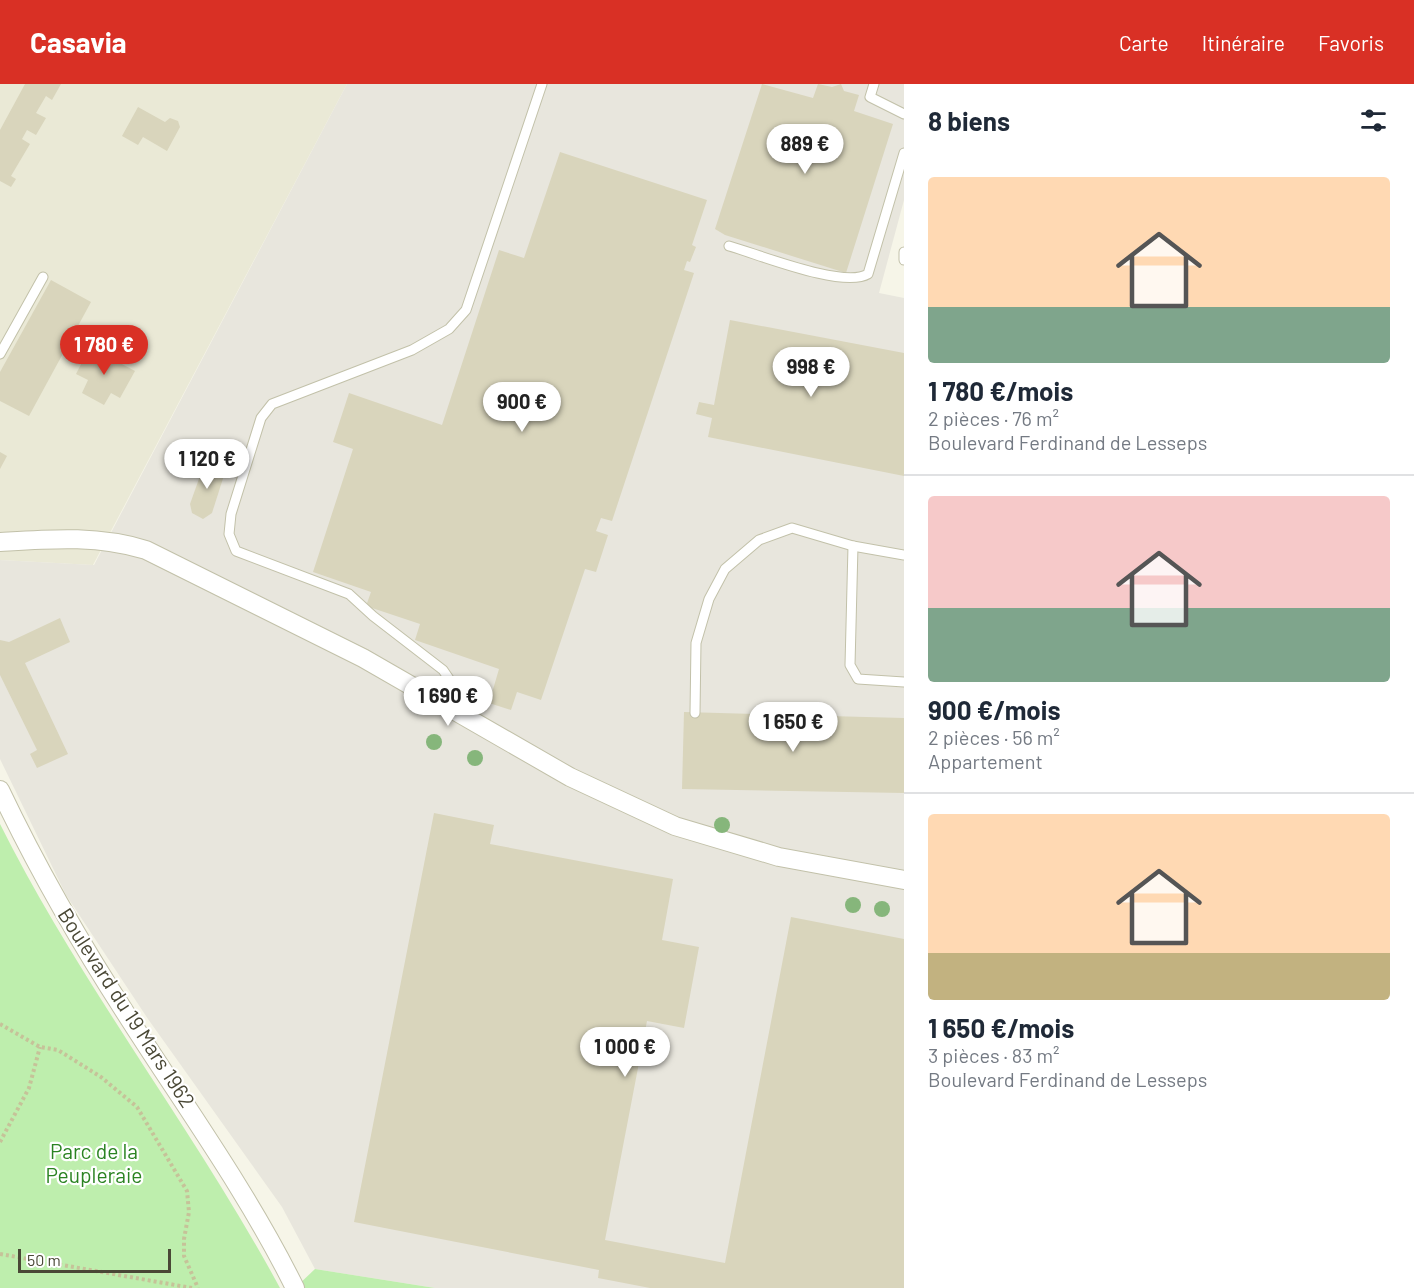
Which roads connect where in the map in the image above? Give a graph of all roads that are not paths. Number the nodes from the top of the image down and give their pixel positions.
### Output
1 (542, 84) edge
2 (874, 84) edge
3 (904, 114) edge
4 (904, 153) edge
5 (729, 246) dead end
6 (904, 252) edge
7 (904, 260) edge
8 (43, 278) dead end
9 (0, 354) edge
10 (0, 542) edge
11 (854, 546) junction
12 (904, 555) edge
13 (904, 682) edge
14 (451, 708) junction
15 (695, 712) dead end
16 (0, 790) edge
17 (904, 880) edge
18 (295, 1288) edge

1 - 14 lane
2 - 3 lane
4 - 5 lane
6 - 7 lane
8 - 9 lane
10 - 14 street
11 - 12 lane
11 - 13 lane
11 - 15 lane
14 - 17 street
16 - 18 street, Boulevard du 19 Mars 1962

